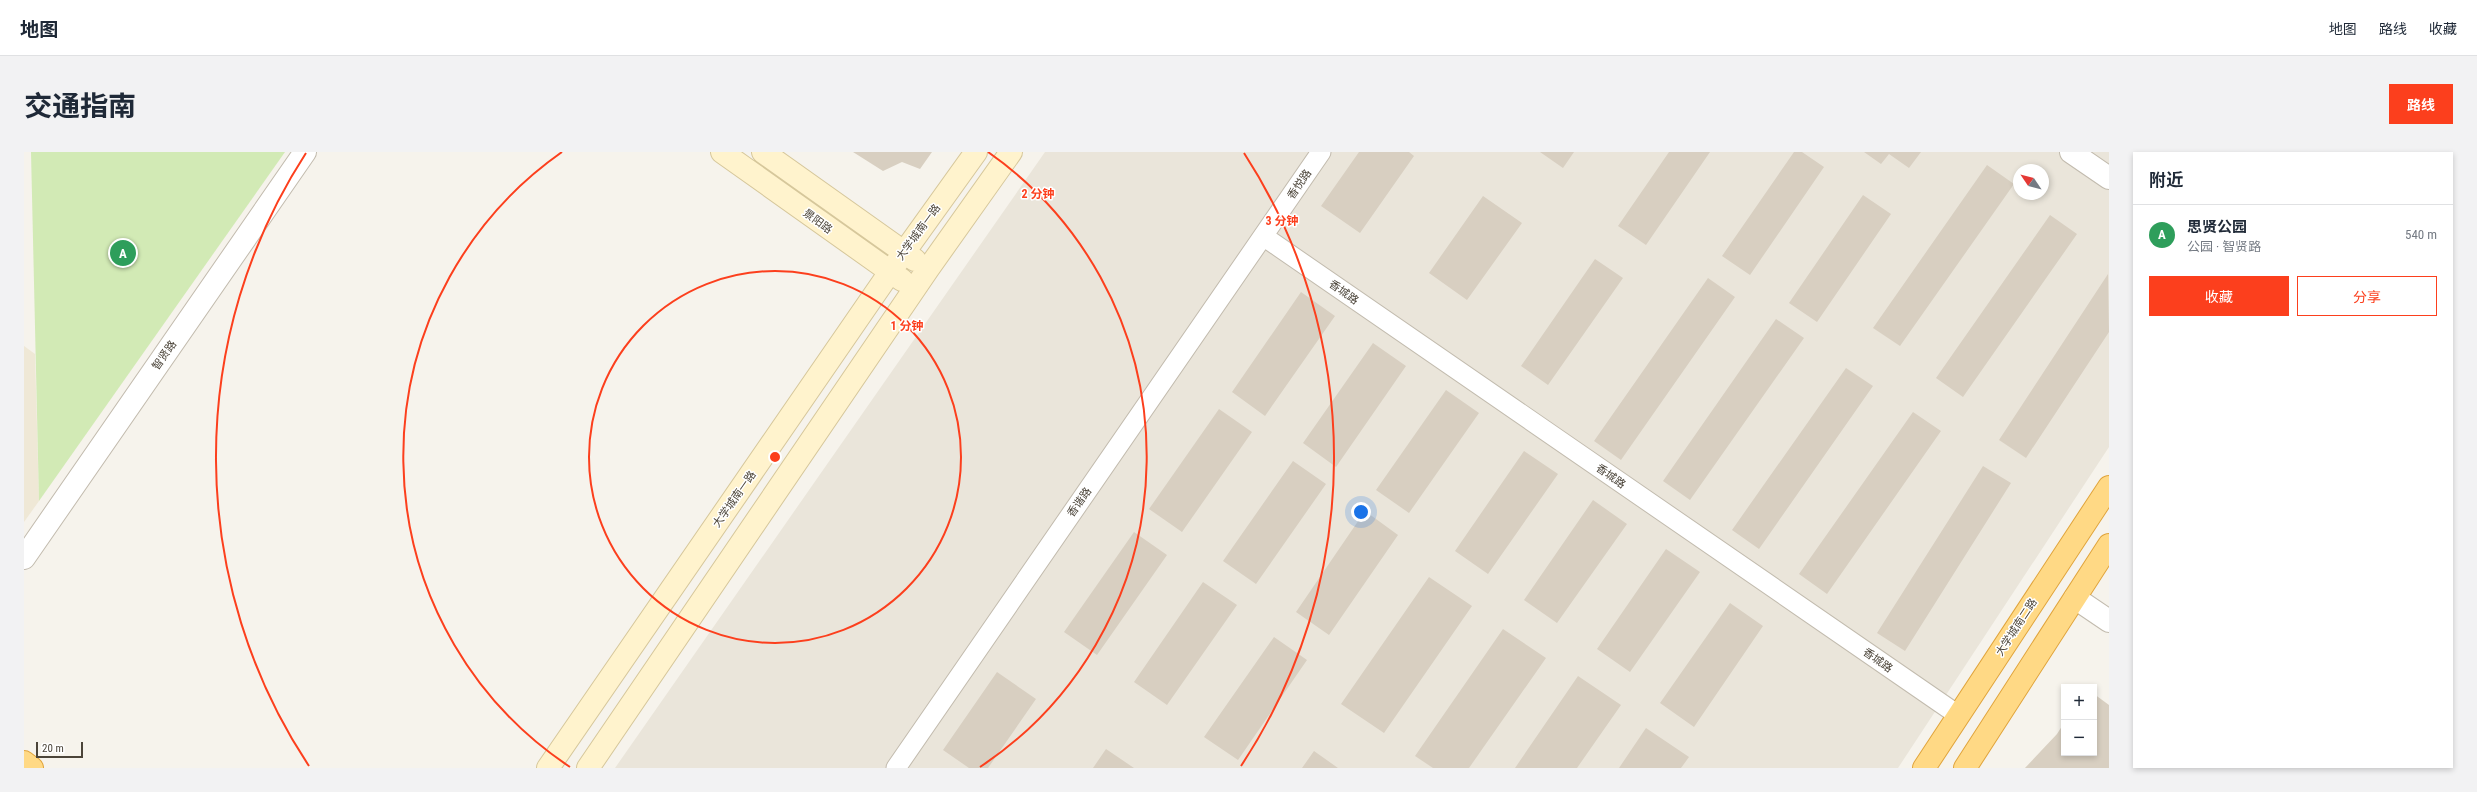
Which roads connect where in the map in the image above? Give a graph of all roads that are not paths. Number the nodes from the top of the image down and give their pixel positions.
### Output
1 (305, 152) edge
2 (722, 152) edge
3 (763, 152) edge
4 (976, 152) edge
5 (1011, 152) edge
6 (1321, 152) edge
7 (2071, 152) edge
8 (2109, 178) edge
9 (1263, 236) junction
10 (904, 252) junction
11 (928, 269) junction
12 (890, 272) junction
13 (915, 288) junction
14 (2109, 487) edge
15 (2109, 545) edge
16 (24, 558) edge
17 (2075, 598) junction
18 (2109, 621) edge
19 (1958, 715) junction
20 (24, 762) edge
21 (32, 768) edge
22 (548, 768) edge
23 (588, 768) edge
24 (896, 768) edge
25 (1924, 768) edge
26 (1965, 768) edge

1 - 16 street, 智贤路
2 - 12 main road, 景阳路
3 - 10 main road
4 - 10 main road, 大学城南一路
5 - 11 main road
6 - 9 street, 香悦路
7 - 8 street
9 - 19 street, 香城路
9 - 24 street, 香谐路
10 - 11 main road
10 - 12 main road, 大学城南一路
11 - 13 main road
12 - 13 main road, 景阳路
12 - 22 main road, 大学城南一路
13 - 23 main road
14 - 19 highway, 大学城南二路
15 - 17 highway
17 - 18 street
17 - 26 highway
19 - 25 highway, 大学城南二路
20 - 21 highway

